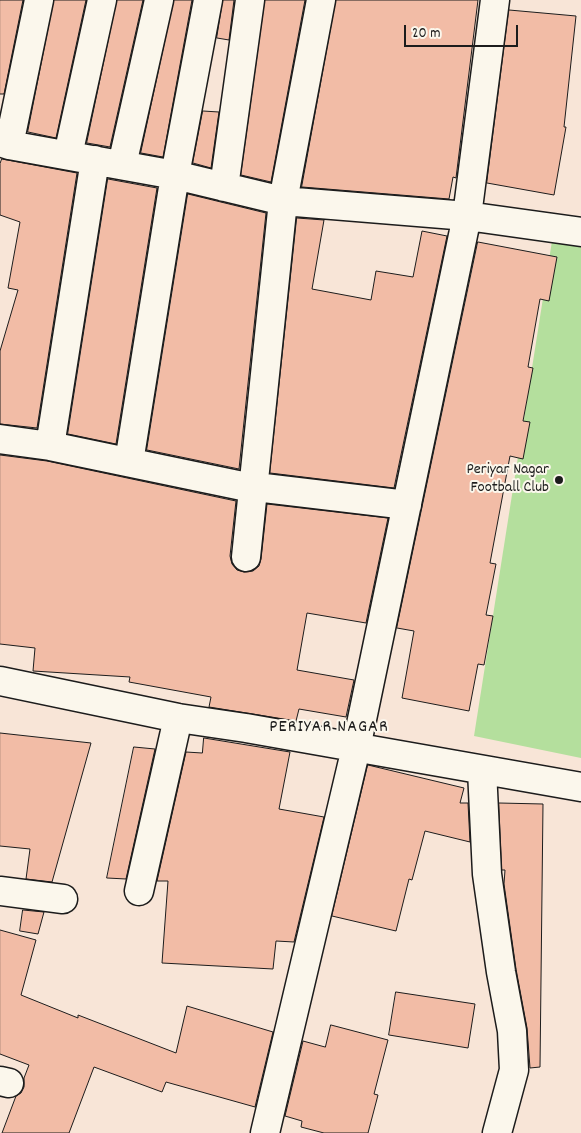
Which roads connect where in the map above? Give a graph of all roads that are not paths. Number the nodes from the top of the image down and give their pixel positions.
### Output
1 (39, 0) edge
2 (102, 0) edge
3 (159, 0) edge
4 (208, 0) edge
5 (250, 0) edge
6 (321, 0) edge
7 (495, 0) edge
8 (5, 143) edge
9 (68, 155) junction
10 (95, 160) junction
11 (122, 165) junction
12 (175, 175) junction
13 (224, 187) junction
14 (283, 201) junction
15 (467, 216) junction
16 (581, 232) edge
17 (0, 439) edge
18 (50, 446) junction
19 (129, 462) junction
20 (252, 488) junction
21 (407, 505) junction
22 (246, 557) dead end
23 (0, 681) edge
24 (178, 718) junction
25 (356, 748) junction
26 (482, 770) junction
27 (581, 787) edge
28 (0, 891) edge
29 (139, 891) dead end
30 (63, 899) dead end
31 (265, 1133) edge
32 (497, 1133) edge

1 - 8 street
2 - 9 street
3 - 11 street
4 - 12 street
5 - 13 street
6 - 14 street
7 - 15 street
8 - 9 street
9 - 10 street
10 - 11 street
10 - 18 street
11 - 12 street
12 - 13 street
12 - 19 street
13 - 14 street
14 - 15 street
14 - 20 street
15 - 16 street
15 - 21 street
17 - 18 street
18 - 19 street
19 - 20 street
20 - 21 street
20 - 22 street
21 - 25 street
23 - 24 street
24 - 25 street
24 - 29 street
25 - 26 street
25 - 31 street
26 - 27 street
26 - 32 street
28 - 30 street

